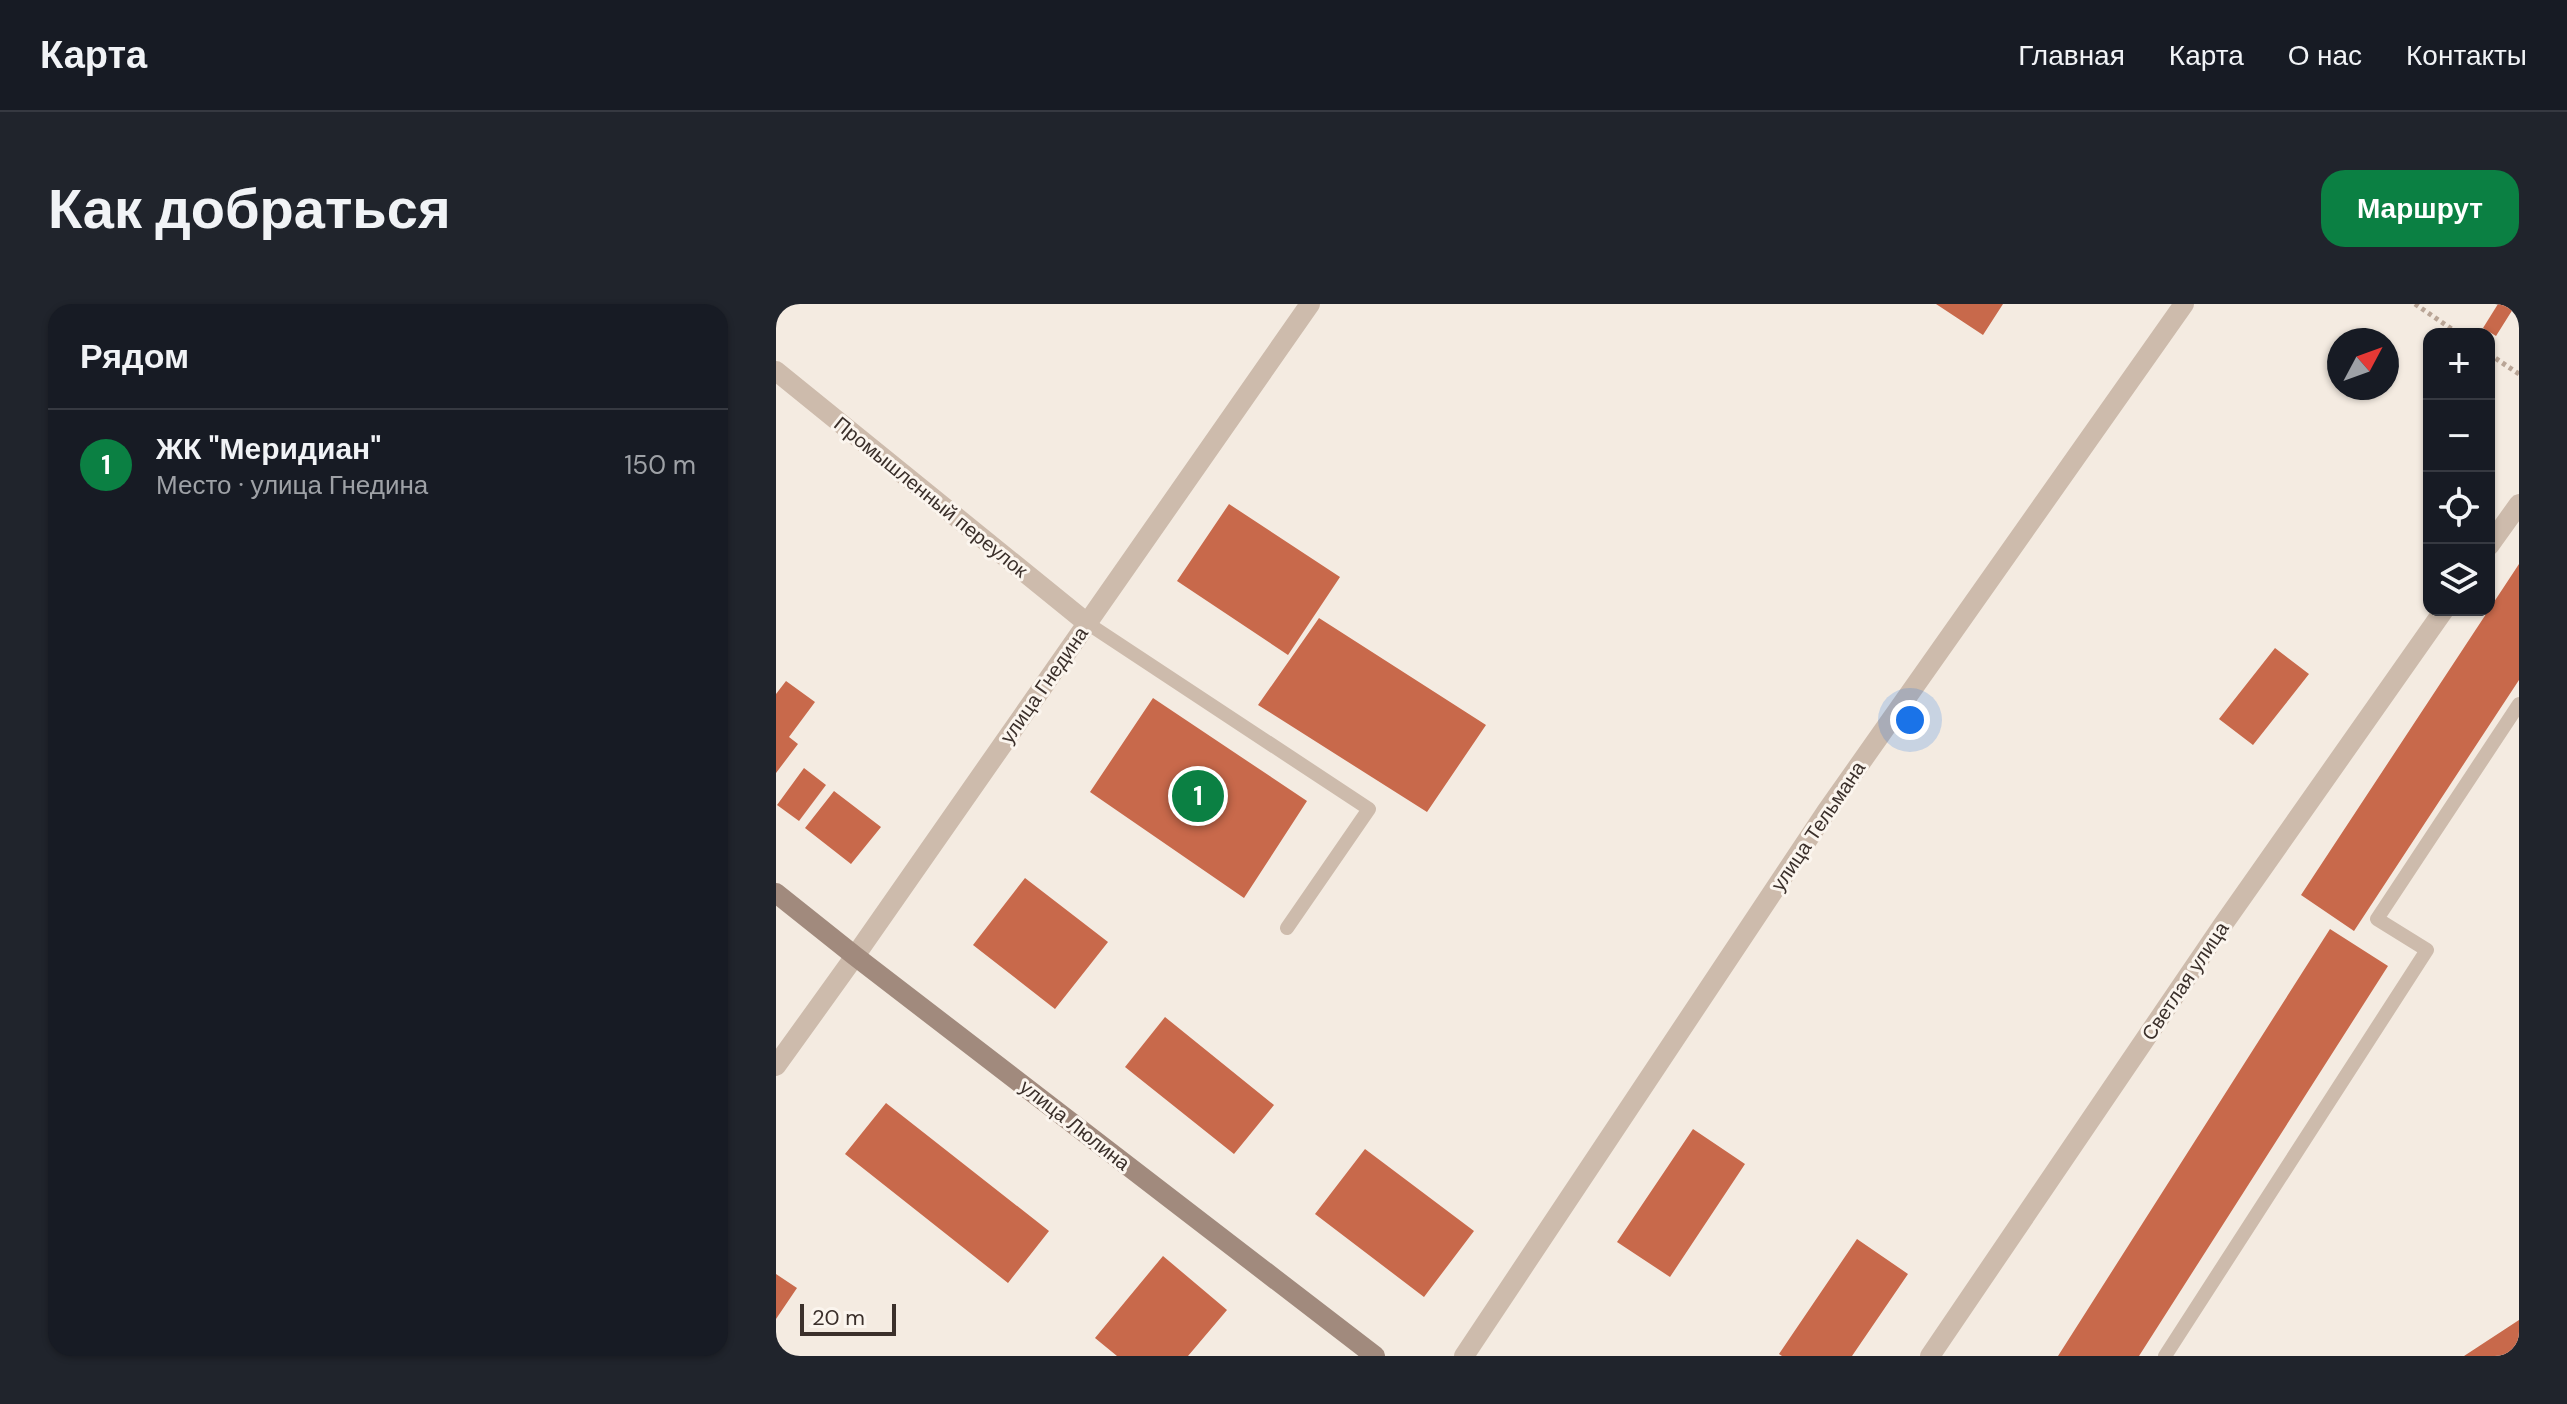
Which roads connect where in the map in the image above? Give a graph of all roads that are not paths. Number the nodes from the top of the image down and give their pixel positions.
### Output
1 (1310, 304) edge
2 (2184, 304) edge
3 (776, 371) edge
4 (2519, 504) edge
5 (2490, 544) edge
6 (2440, 616) edge
7 (1087, 623) junction
8 (2519, 704) edge
9 (776, 893) edge
10 (1287, 928) dead end
11 (855, 956) junction
12 (776, 1066) edge
13 (1375, 1356) edge
14 (1464, 1356) edge
15 (1930, 1356) edge
16 (2165, 1356) edge

1 - 7 street, улица Гнедина
2 - 14 street, улица Тельмана
3 - 7 street, Промышленный переулок
4 - 5 street
6 - 15 street, Светлая улица
7 - 10 lane
7 - 11 street, улица Гнедина
8 - 16 lane
9 - 11 main road, улица Люлина
11 - 12 street, улица Гнедина
11 - 13 main road, улица Люлина

